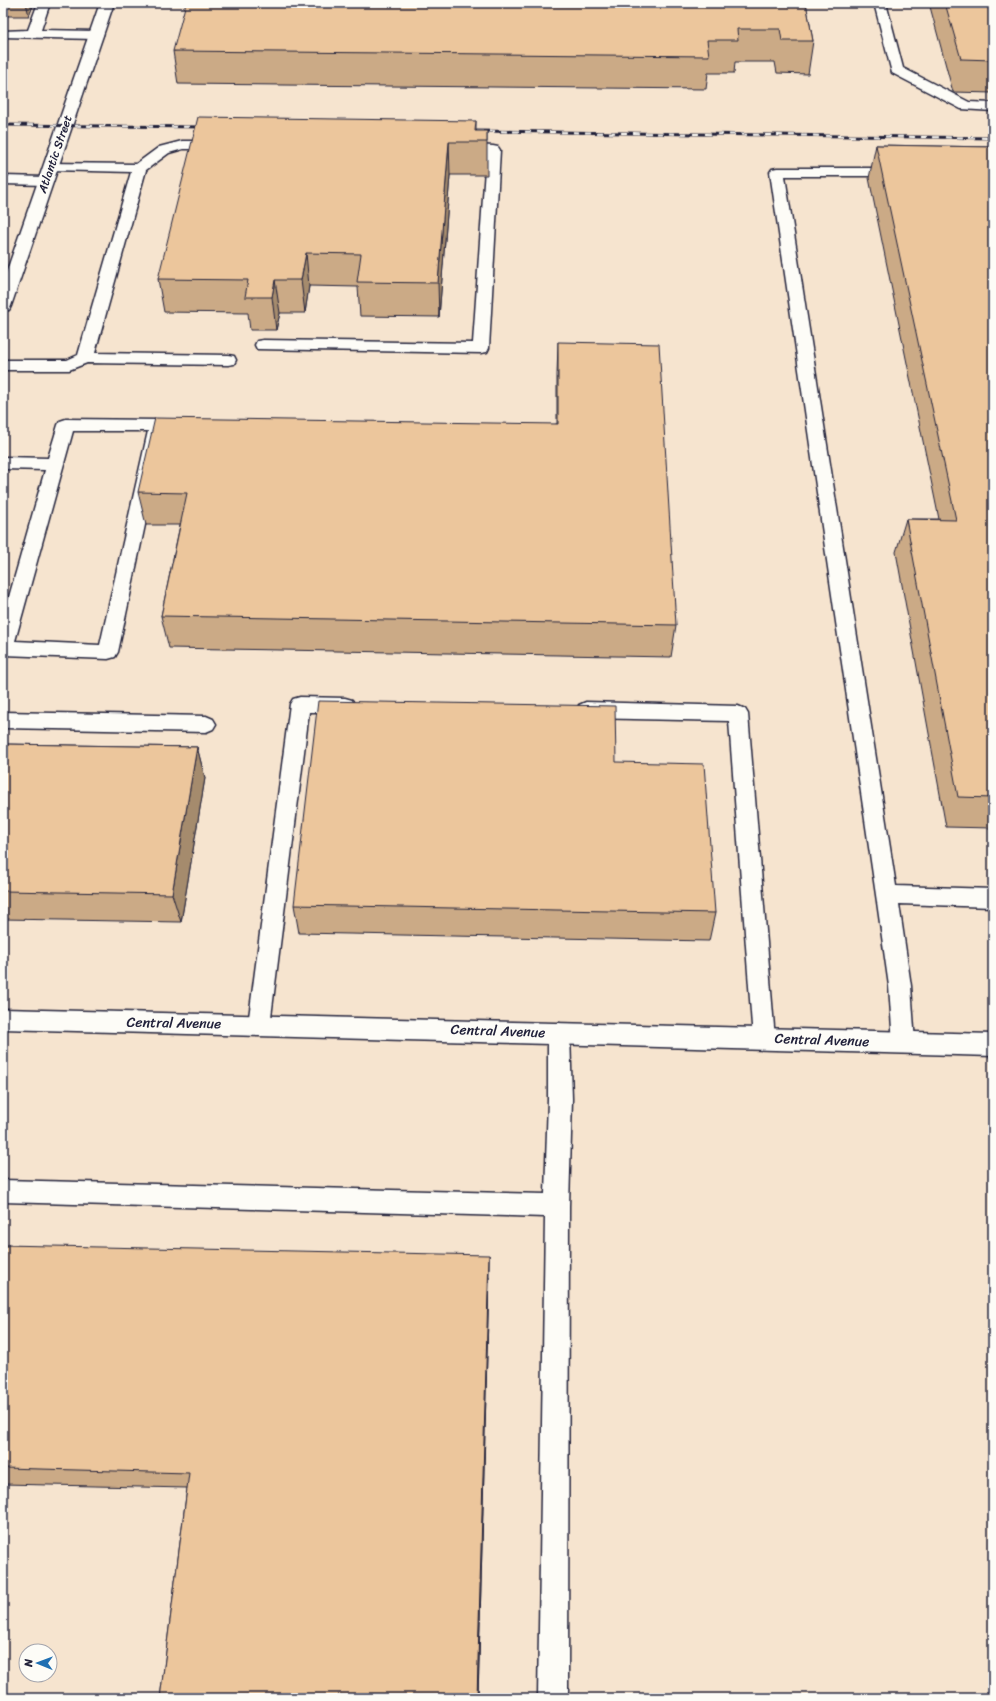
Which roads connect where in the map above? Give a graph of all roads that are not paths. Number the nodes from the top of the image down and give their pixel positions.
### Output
1 (44, 3) edge
2 (107, 3) edge
3 (880, 3) edge
4 (7, 34) dead end
5 (33, 34) junction
6 (96, 35) junction
7 (993, 107) edge
8 (235, 145) edge
9 (442, 148) edge
10 (139, 168) junction
11 (49, 173) junction
12 (914, 173) edge
13 (3, 180) edge
14 (3, 306) edge
15 (263, 345) dead end
16 (85, 358) junction
17 (228, 360) dead end
18 (3, 365) edge
19 (3, 463) edge
20 (55, 464) junction
21 (363, 705) edge
22 (571, 710) edge
23 (3, 720) edge
24 (206, 724) dead end
25 (887, 895) junction
26 (993, 898) edge
27 (3, 1019) edge
28 (259, 1025) junction
29 (559, 1033) junction
30 (764, 1039) junction
31 (904, 1043) junction
32 (993, 1045) edge
33 (3, 1191) edge
34 (557, 1206) junction
35 (553, 1698) edge

1 - 5 lane
2 - 6 street, Atlantic Street
3 - 7 lane
4 - 5 lane
5 - 6 lane
6 - 11 street, Atlantic Street
8 - 10 lane
9 - 15 lane
10 - 11 lane
10 - 16 lane
11 - 13 lane
11 - 14 street, Atlantic Street
12 - 25 lane
16 - 17 lane
16 - 18 lane
19 - 20 lane
20 - 20 lane
21 - 28 lane
22 - 30 lane
23 - 24 lane
25 - 26 lane
25 - 31 lane
27 - 28 street, Central Avenue
28 - 29 street, Central Avenue
29 - 30 street, Central Avenue
29 - 34 lane
30 - 31 street, Central Avenue
31 - 32 street, Central Avenue
33 - 34 lane
34 - 35 lane

